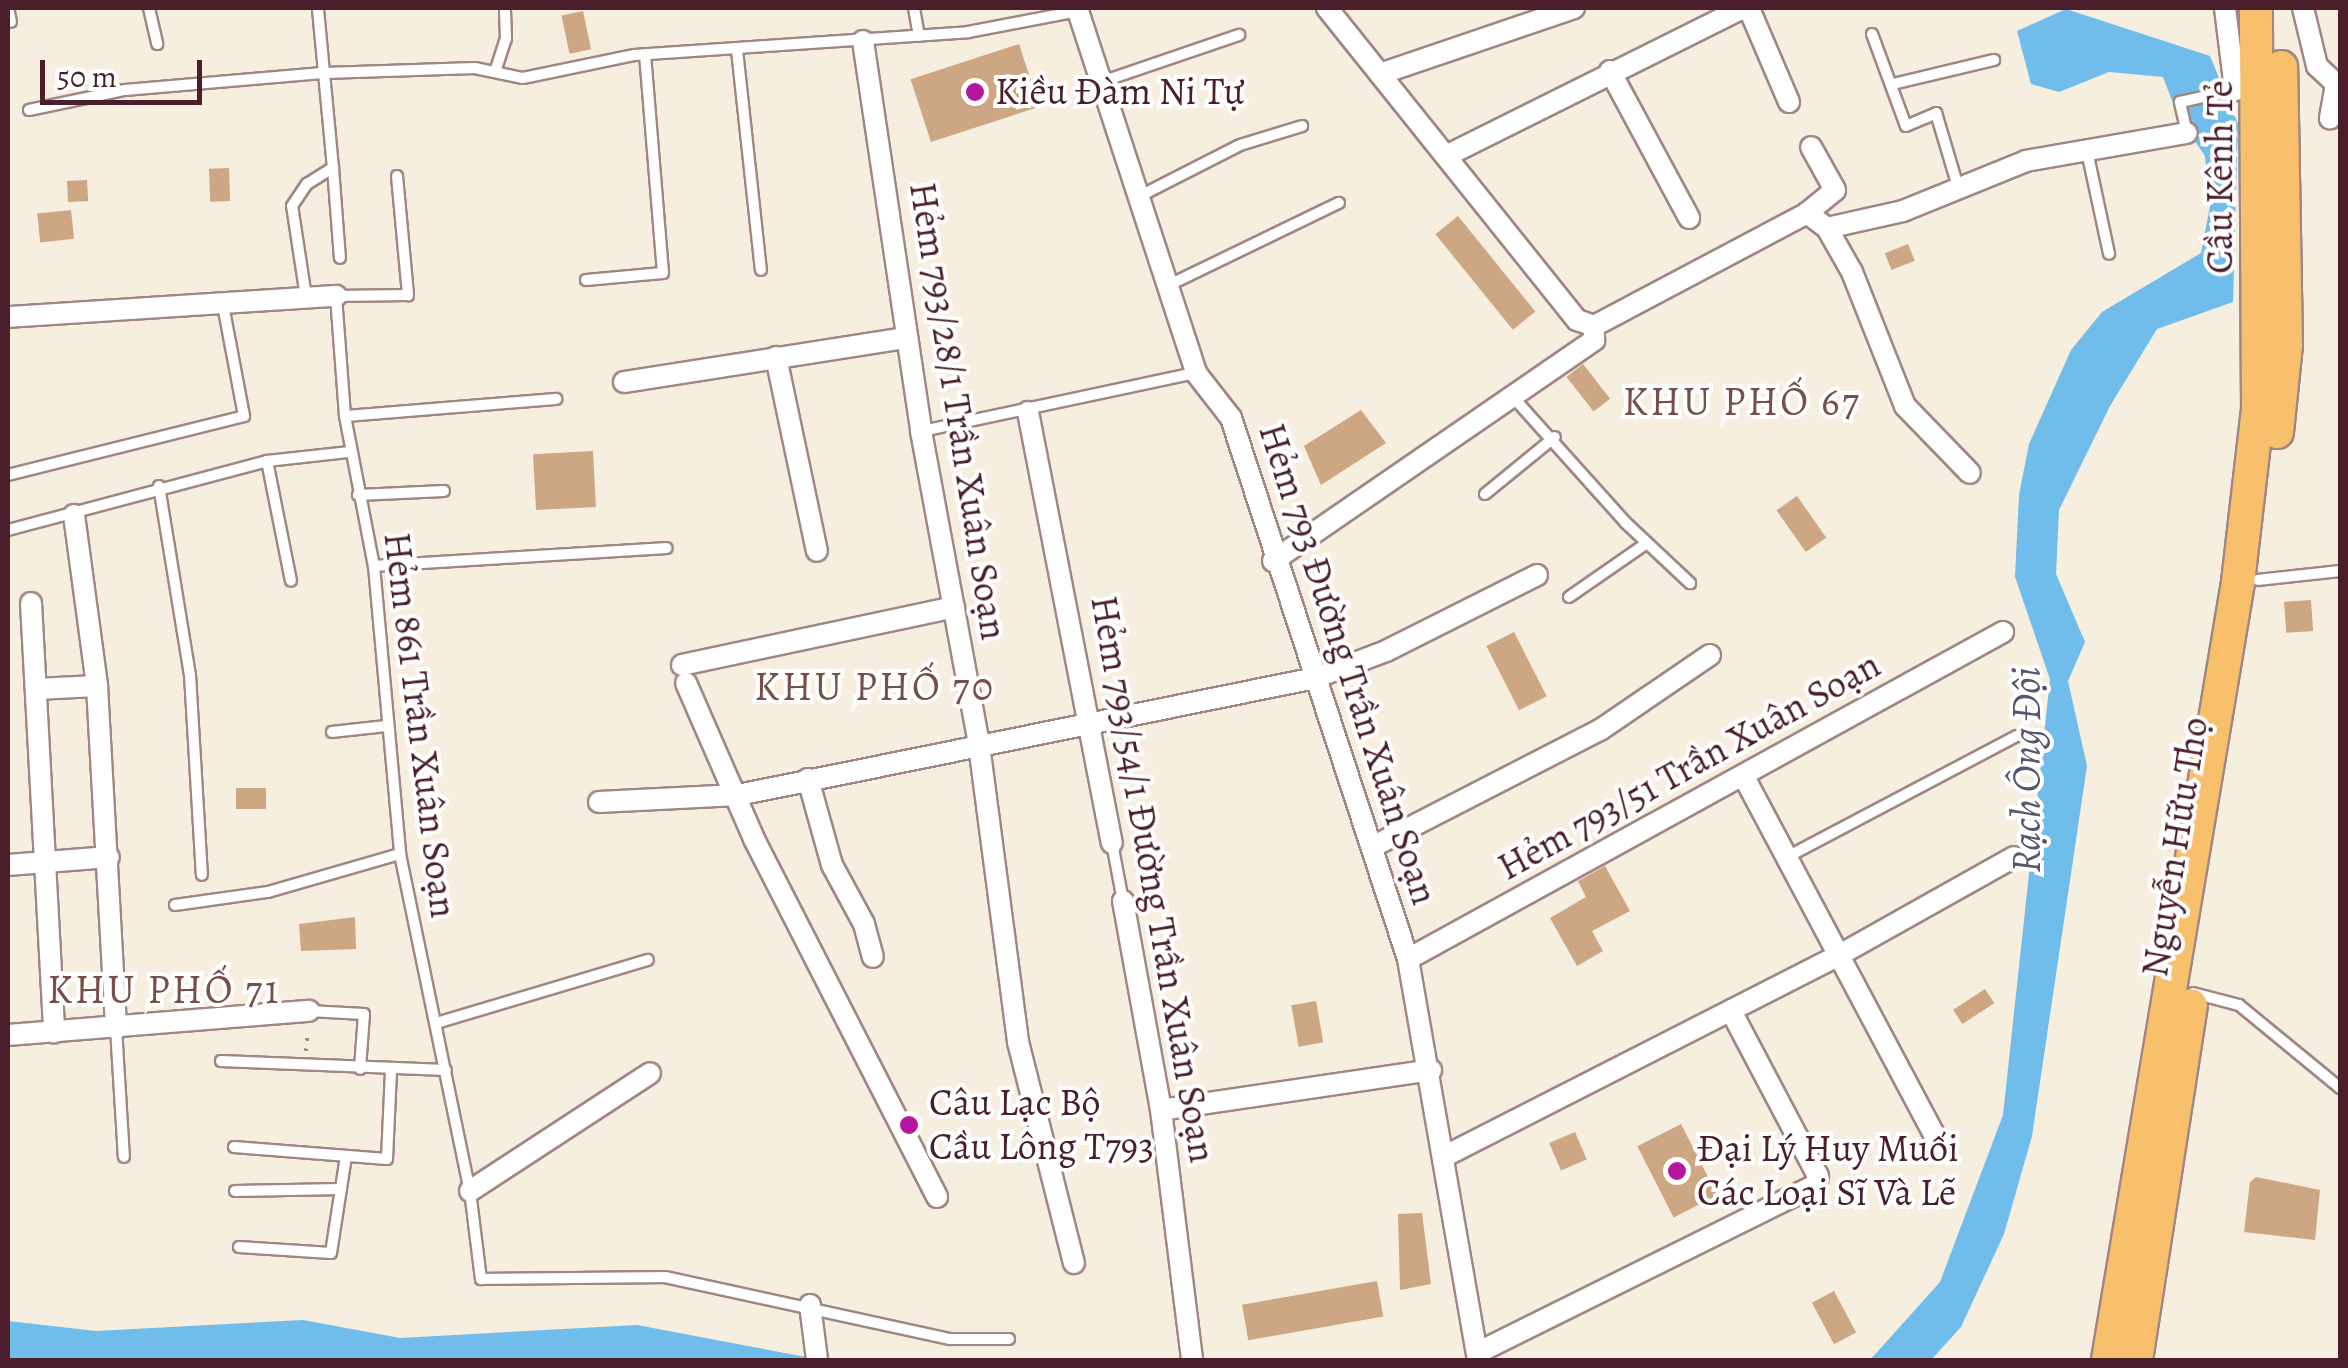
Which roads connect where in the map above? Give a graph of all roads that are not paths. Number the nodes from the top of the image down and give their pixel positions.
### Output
1 (8, 8) edge
2 (149, 8) edge
3 (318, 8) edge
4 (505, 8) edge
5 (914, 8) edge
6 (1327, 8) edge
7 (1574, 8) edge
8 (2225, 8) edge
9 (2256, 8) edge
10 (2278, 8) edge
11 (2303, 8) edge
12 (1744, 9) edge
13 (1077, 10) edge
14 (11, 22) dead end
15 (1872, 34) dead end
16 (1238, 35) dead end
17 (919, 36) junction
18 (864, 41) junction
19 (157, 44) dead end
20 (737, 50) junction
21 (645, 55) junction
22 (1994, 60) dead end
23 (1610, 71) junction
24 (494, 72) junction
25 (325, 73) junction
26 (1380, 74) junction
27 (1101, 82) junction
28 (1893, 84) junction
29 (2235, 90) joint
30 (1789, 102) dead end
31 (29, 110) dead end
32 (2330, 118) dead end
33 (1302, 126) dead end
34 (2187, 133) joint
35 (1811, 147) dead end
36 (2087, 150) junction
37 (1448, 155) junction
38 (332, 168) junction
39 (398, 176) dead end
40 (1960, 191) junction
41 (1137, 197) junction
42 (1339, 203) dead end
43 (1806, 213) junction
44 (1689, 218) dead end
45 (1827, 228) junction
46 (2109, 254) dead end
47 (340, 258) dead end
48 (761, 270) dead end
49 (586, 280) dead end
50 (1166, 286) junction
51 (336, 296) junction
52 (306, 297) junction
53 (222, 300) junction
54 (8, 317) edge
55 (1594, 326) junction
56 (906, 338) junction
57 (2273, 346) junction
58 (776, 357) junction
59 (1196, 373) junction
60 (624, 382) dead end
61 (1512, 397) junction
62 (556, 400) dead end
63 (1028, 412) junction
64 (346, 416) junction
65 (921, 431) junction
66 (1555, 437) junction
67 (348, 452) junction
68 (267, 461) junction
69 (1970, 473) dead end
70 (8, 475) edge
71 (159, 486) junction
72 (444, 491) dead end
73 (1485, 494) dead end
74 (358, 495) junction
75 (74, 515) junction
76 (8, 530) edge
77 (1647, 543) junction
78 (666, 548) dead end
79 (818, 551) dead end
80 (1274, 561) junction
81 (374, 566) junction
82 (2340, 572) edge
83 (1537, 575) dead end
84 (291, 580) dead end
85 (2258, 580) junction
86 (1690, 583) dead end
87 (1569, 597) dead end
88 (31, 603) dead end
89 (954, 607) junction
90 (2003, 632) dead end
91 (1710, 655) dead end
92 (1314, 678) junction
93 (97, 686) junction
94 (36, 689) junction
95 (1089, 723) junction
96 (386, 726) junction
97 (332, 732) dead end
98 (2017, 736) dead end
99 (980, 746) junction
100 (1744, 777) junction
101 (808, 779) junction
102 (738, 795) junction
103 (599, 802) dead end
104 (1112, 843) joint
105 (1372, 847) junction
106 (400, 854) junction
107 (1789, 856) junction
108 (109, 857) junction
109 (2014, 857) dead end
110 (46, 862) junction
111 (8, 865) edge
112 (202, 874) dead end
113 (1122, 900) joint
114 (175, 905) dead end
115 (1843, 953) junction
116 (874, 957) dead end
117 (1408, 959) junction
118 (648, 960) dead end
119 (2193, 993) junction
120 (309, 1011) joint
121 (1731, 1011) junction
122 (436, 1023) junction
123 (116, 1028) junction
124 (54, 1032) junction
125 (8, 1035) edge
126 (221, 1061) dead end
127 (360, 1070) junction
128 (391, 1070) junction
129 (446, 1070) junction
130 (1431, 1070) junction
131 (650, 1073) dead end
132 (2340, 1088) edge
133 (1162, 1110) junction
134 (234, 1147) dead end
135 (1942, 1149) dead end
136 (1446, 1154) junction
137 (346, 1156) junction
138 (124, 1157) dead end
139 (341, 1189) junction
140 (236, 1191) dead end
141 (470, 1191) junction
142 (937, 1197) dead end
143 (239, 1247) dead end
144 (1074, 1263) dead end
145 (810, 1306) junction
146 (1009, 1339) dead end
147 (817, 1351) edge
148 (1477, 1357) edge
149 (1192, 1360) edge
150 (2108, 1360) edge
151 (2136, 1360) edge

1 - 14 lane
2 - 19 lane
3 - 25 lane
4 - 24 lane
5 - 17 lane
6 - 26 street
7 - 26 street
8 - 29 street
9 - 57 main road, Cầu Kênh Tẻ
10 - 57 main road, Cầu Kênh Tẻ
11 - 32 street
12 - 23 street
12 - 30 street
13 - 17 lane
13 - 27 street, Hẻm 793 Đường Trần Xuân Soạn
15 - 28 lane
16 - 27 lane
17 - 18 lane
18 - 20 lane
18 - 56 street, Hẻm 793/28/1 Trần Xuân Soạn
20 - 21 lane
20 - 48 lane
21 - 24 lane
21 - 49 lane
22 - 28 lane
23 - 37 street
23 - 44 street
24 - 25 lane
25 - 31 lane
25 - 38 lane
26 - 37 street
27 - 41 street, Hẻm 793 Đường Trần Xuân Soạn
28 - 40 lane
29 - 34 lane
33 - 41 lane
34 - 36 street
35 - 43 street
36 - 40 street
36 - 46 lane
37 - 55 street
38 - 47 lane
38 - 52 lane
39 - 51 lane
40 - 45 street
41 - 50 street, Hẻm 793 Đường Trần Xuân Soạn
42 - 50 lane
43 - 45 street
43 - 55 street
45 - 69 street
50 - 59 street, Hẻm 793 Đường Trần Xuân Soạn
51 - 52 street
51 - 64 lane, Hẻm 861 Trần Xuân Soạn
52 - 53 street
53 - 54 street
53 - 70 lane
55 - 61 street
56 - 58 street
56 - 65 street, Hẻm 793/28/1 Trần Xuân Soạn
57 - 85 main road, Nguyễn Hữu Thọ
57 - 150 main road, Nguyễn Hữu Thọ
58 - 60 street
58 - 79 street
59 - 63 lane
59 - 80 street, Hẻm 793 Đường Trần Xuân Soạn
61 - 66 lane
61 - 80 street
62 - 64 lane
63 - 65 lane
63 - 95 street, Hẻm 793/54/1 Đường Trần Xuân Soạn
64 - 67 lane, Hẻm 861 Trần Xuân Soạn
65 - 89 street, Hẻm 793/28/1 Trần Xuân Soạn
66 - 73 lane
66 - 77 lane
67 - 68 lane
67 - 74 lane, Hẻm 861 Trần Xuân Soạn
68 - 71 lane
68 - 84 lane
71 - 75 lane
71 - 112 lane
72 - 74 lane
74 - 81 lane, Hẻm 861 Trần Xuân Soạn
75 - 76 lane
75 - 93 street
77 - 86 lane
77 - 87 lane
78 - 81 lane
80 - 92 street, Hẻm 793 Đường Trần Xuân Soạn
81 - 96 lane, Hẻm 861 Trần Xuân Soạn
82 - 85 lane
83 - 92 street
85 - 119 main road, Nguyễn Hữu Thọ
88 - 94 street
89 - 99 street, Hẻm 793/28/1 Trần Xuân Soạn
89 - 102 street
90 - 100 street, Hẻm 793/51 Trần Xuân Soạn
91 - 105 street
92 - 95 street
92 - 105 street, Hẻm 793 Đường Trần Xuân Soạn
93 - 94 street
93 - 108 street
94 - 110 street
95 - 99 street
95 - 104 street, Hẻm 793/54/1 Đường Trần Xuân Soạn
96 - 97 lane
96 - 106 lane, Hẻm 861 Trần Xuân Soạn
98 - 107 lane
99 - 101 street
99 - 144 street, Hẻm 793/28/1 Trần Xuân Soạn
100 - 107 street
100 - 117 street, Hẻm 793/51 Trần Xuân Soạn
101 - 102 street
101 - 116 street
102 - 103 street
102 - 142 street
104 - 113 lane, Hẻm 793/54/1 Đường Trần Xuân Soạn
105 - 117 street, Hẻm 793 Đường Trần Xuân Soạn
106 - 114 lane
106 - 122 lane, Hẻm 861 Trần Xuân Soạn
107 - 115 street
108 - 110 street
108 - 123 street
109 - 115 street
110 - 111 street
110 - 124 street
113 - 133 street, Hẻm 793/54/1 Đường Trần Xuân Soạn
115 - 121 street
115 - 135 street
117 - 130 street, Hẻm 793 Đường Trần Xuân Soạn
118 - 122 lane
119 - 132 lane
119 - 151 main road, Nguyễn Hữu Thọ
120 - 123 street
120 - 127 lane
121 - 136 street
121 - 148 street
122 - 129 lane, Hẻm 861 Trần Xuân Soạn
123 - 124 street
123 - 138 lane
124 - 125 street
126 - 127 lane
127 - 128 lane
128 - 129 lane
128 - 137 lane
129 - 141 lane, Hẻm 861 Trần Xuân Soạn
130 - 133 street
130 - 136 street, Hẻm 793 Đường Trần Xuân Soạn
131 - 141 street
133 - 149 street, Hẻm 793/54/1 Đường Trần Xuân Soạn
134 - 137 lane
136 - 148 street, Hẻm 793 Đường Trần Xuân Soạn
137 - 139 lane
139 - 140 lane
139 - 143 lane
141 - 145 lane, Hẻm 861 Trần Xuân Soạn
145 - 146 lane
145 - 147 street

